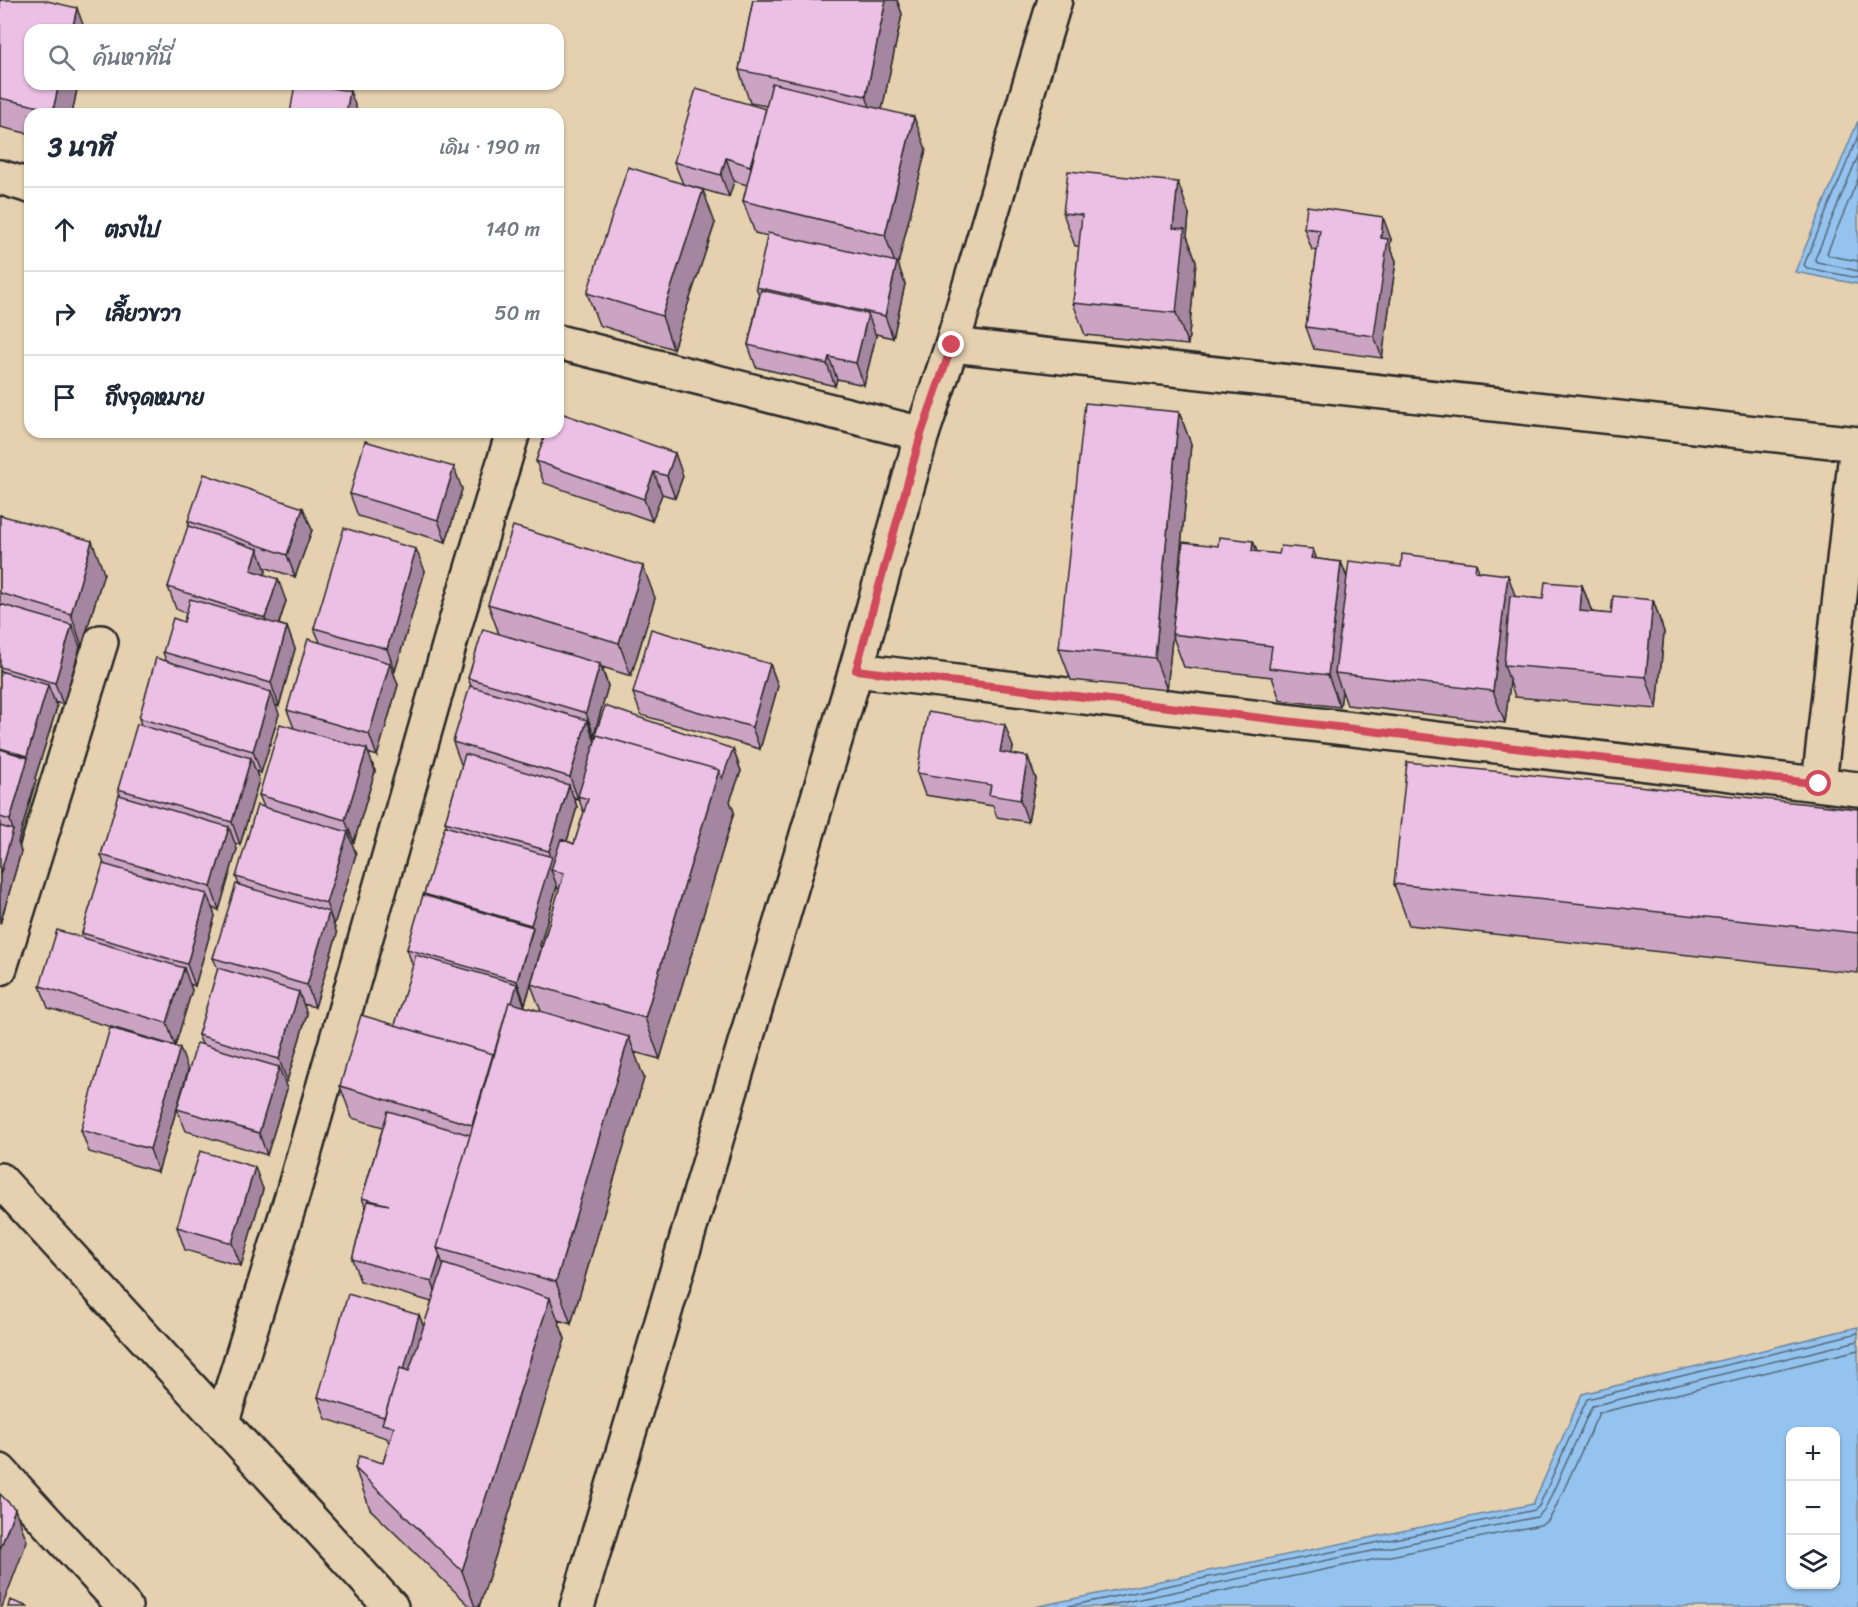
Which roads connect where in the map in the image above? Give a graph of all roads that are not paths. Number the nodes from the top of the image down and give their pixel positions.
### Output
1 (1055, 0) edge
2 (0, 177) edge
3 (24, 184) edge
4 (564, 344) edge
5 (952, 345) junction
6 (921, 434) junction
7 (511, 438) edge
8 (1857, 444) edge
9 (101, 642) dead end
10 (856, 670) junction
11 (1819, 784) junction
12 (1858, 789) edge
13 (0, 969) edge
14 (0, 1180) edge
15 (222, 1421) junction
16 (0, 1471) edge
17 (125, 1607) edge
18 (391, 1607) edge
19 (578, 1607) edge

1 - 5 street
2 - 3 street
4 - 6 street
5 - 6 street
5 - 8 street
6 - 10 street
7 - 15 street
8 - 11 street
9 - 13 street
10 - 11 street
10 - 19 street
11 - 12 street
14 - 15 street
15 - 18 street
16 - 17 street

